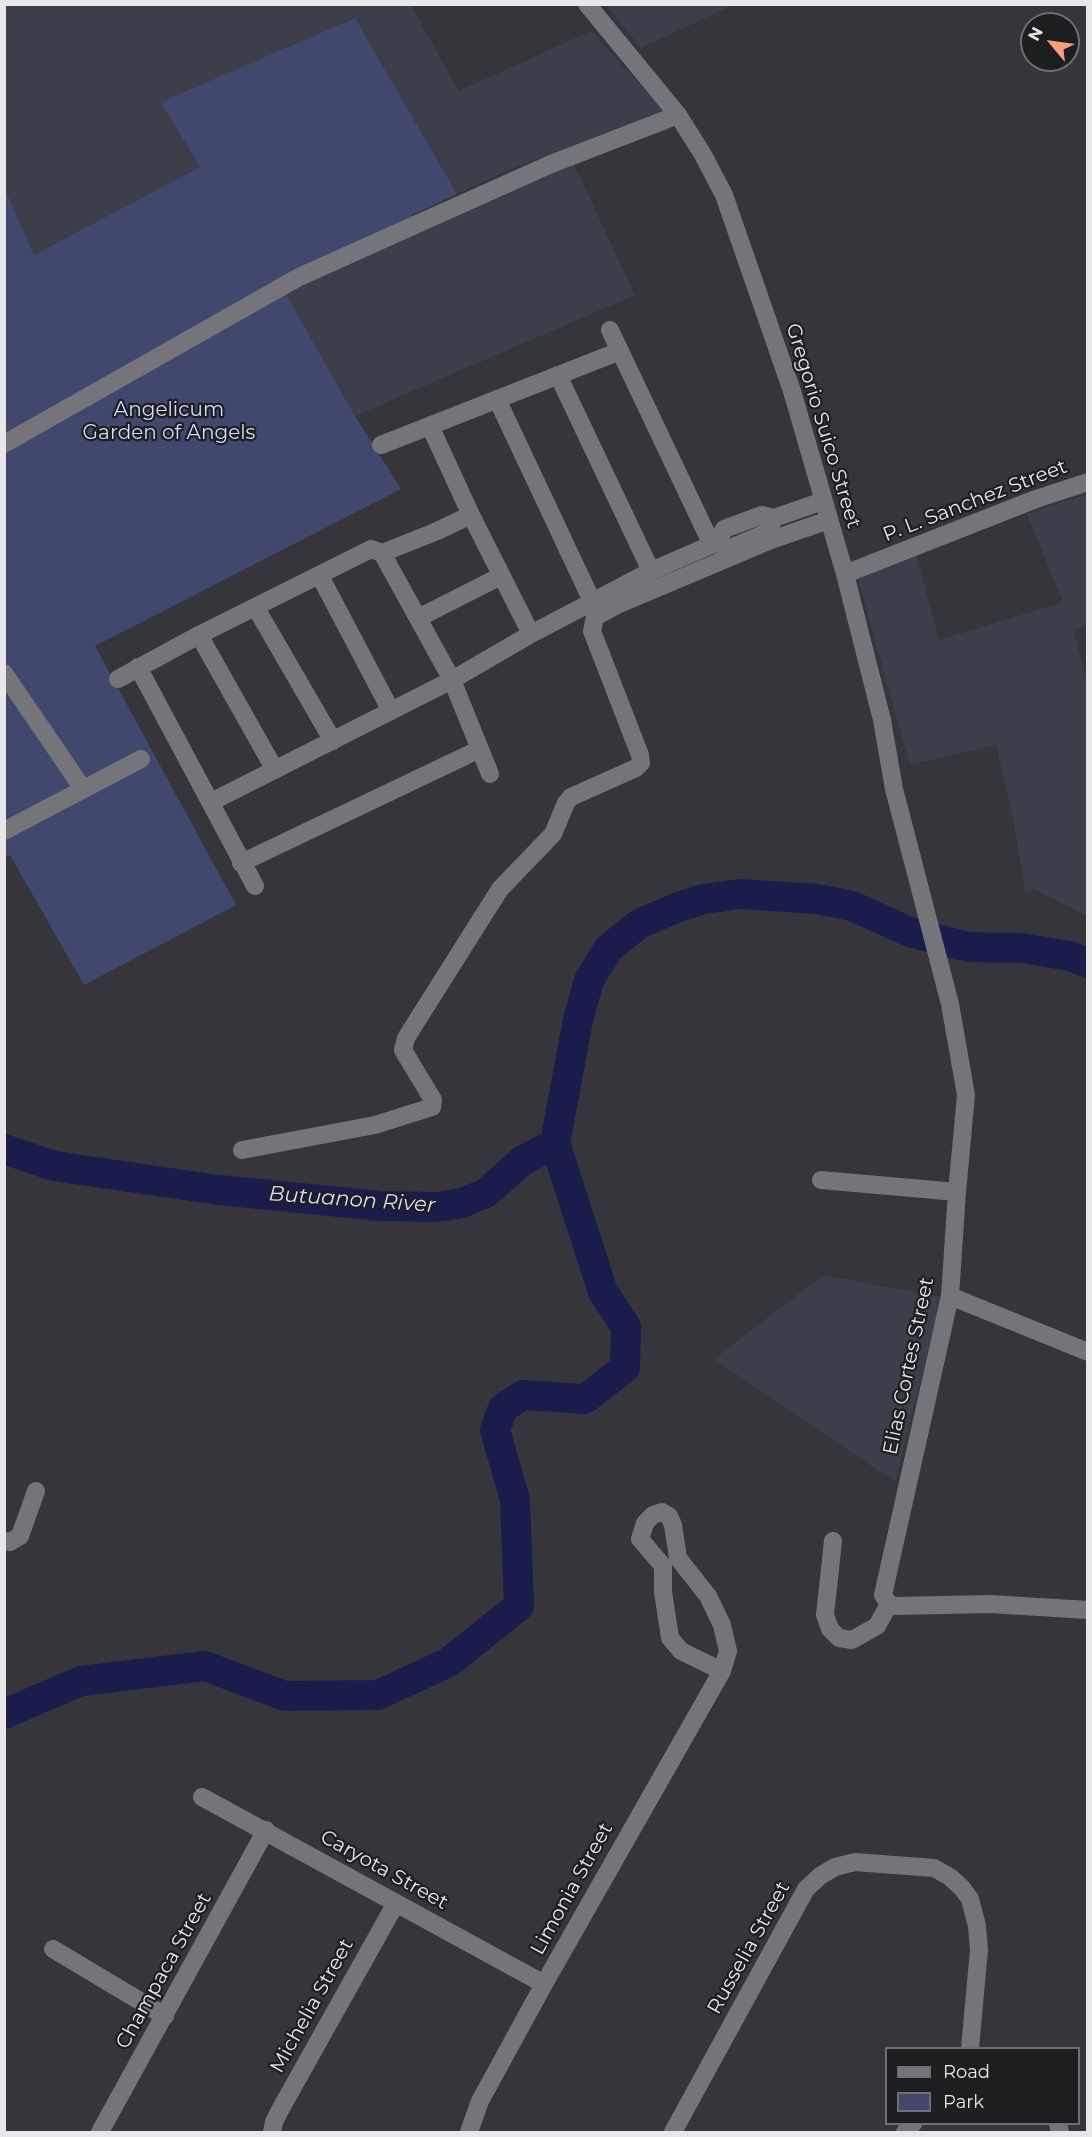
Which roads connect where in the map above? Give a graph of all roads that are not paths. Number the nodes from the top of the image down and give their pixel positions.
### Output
1 (587, 4) edge
2 (678, 115) junction
3 (610, 330) dead end
4 (620, 351) junction
5 (558, 375) junction
6 (497, 399) junction
7 (430, 426) junction
8 (4, 444) edge
9 (381, 445) dead end
10 (1088, 482) edge
11 (823, 501) junction
12 (471, 515) junction
13 (829, 520) junction
14 (715, 544) junction
15 (382, 553) junction
16 (651, 571) junction
17 (845, 574) junction
18 (320, 576) junction
19 (501, 576) junction
20 (592, 601) junction
21 (256, 608) junction
22 (418, 618) junction
23 (531, 634) junction
24 (199, 635) junction
25 (138, 667) junction
26 (4, 673) edge
27 (118, 679) dead end
28 (452, 680) junction
29 (391, 711) junction
30 (333, 741) junction
31 (480, 749) junction
32 (141, 759) dead end
33 (275, 770) junction
34 (490, 774) dead end
35 (83, 789) junction
36 (211, 801) junction
37 (4, 831) edge
38 (241, 863) junction
39 (255, 886) dead end
40 (923, 902) joint
41 (242, 1150) dead end
42 (821, 1180) dead end
43 (957, 1192) junction
44 (950, 1296) junction
45 (1088, 1352) edge
46 (36, 1491) dead end
47 (4, 1541) edge
48 (832, 1541) dead end
49 (889, 1604) junction
50 (1088, 1610) edge
51 (722, 1671) junction
52 (202, 1797) dead end
53 (266, 1830) junction
54 (396, 1903) junction
55 (52, 1949) dead end
56 (544, 1984) junction
57 (165, 2016) junction
58 (970, 2047) edge
59 (100, 2133) edge
60 (272, 2133) edge
61 (469, 2133) edge
62 (672, 2133) edge

1 - 2 street, Gregorio Suico Street
2 - 8 street
2 - 11 street, Gregorio Suico Street
3 - 4 street
4 - 5 street
4 - 14 street
5 - 6 street
5 - 16 street
6 - 7 street
6 - 20 street
7 - 9 street
7 - 12 street
10 - 17 street, P. L. Sanchez Street
11 - 13 street, Gregorio Suico Street
11 - 14 street
12 - 15 street
12 - 19 street
13 - 17 street, Gregorio Suico Street
13 - 41 street
14 - 16 street
15 - 18 street
15 - 22 street
16 - 20 street
17 - 40 street, Gregorio Suico Street
18 - 21 street
18 - 29 street
19 - 22 street
19 - 23 street
20 - 23 street
21 - 24 street
21 - 30 street
22 - 28 street
23 - 28 street
24 - 25 street
24 - 33 street
25 - 27 street
25 - 36 street
26 - 35 street
28 - 29 street
28 - 31 street
29 - 30 street
30 - 33 street
31 - 34 street
31 - 38 street
32 - 35 street
33 - 36 street
35 - 37 street
36 - 38 street
38 - 39 street
40 - 43 street, Elias Cortes Street
42 - 43 street
43 - 44 street, Elias Cortes Street
44 - 45 street
44 - 49 street, Elias Cortes Street
46 - 47 street
48 - 49 street
49 - 50 street
51 - 51 street, Limonia Street
51 - 56 street, Limonia Street
52 - 53 street, Caryota Street
53 - 54 street, Caryota Street
53 - 57 street, Champaca Street
54 - 56 street, Caryota Street
54 - 60 street, Michelia Street
55 - 57 street
56 - 61 street, Limonia Street
57 - 59 street, Champaca Street
58 - 62 street, Russelia Street

